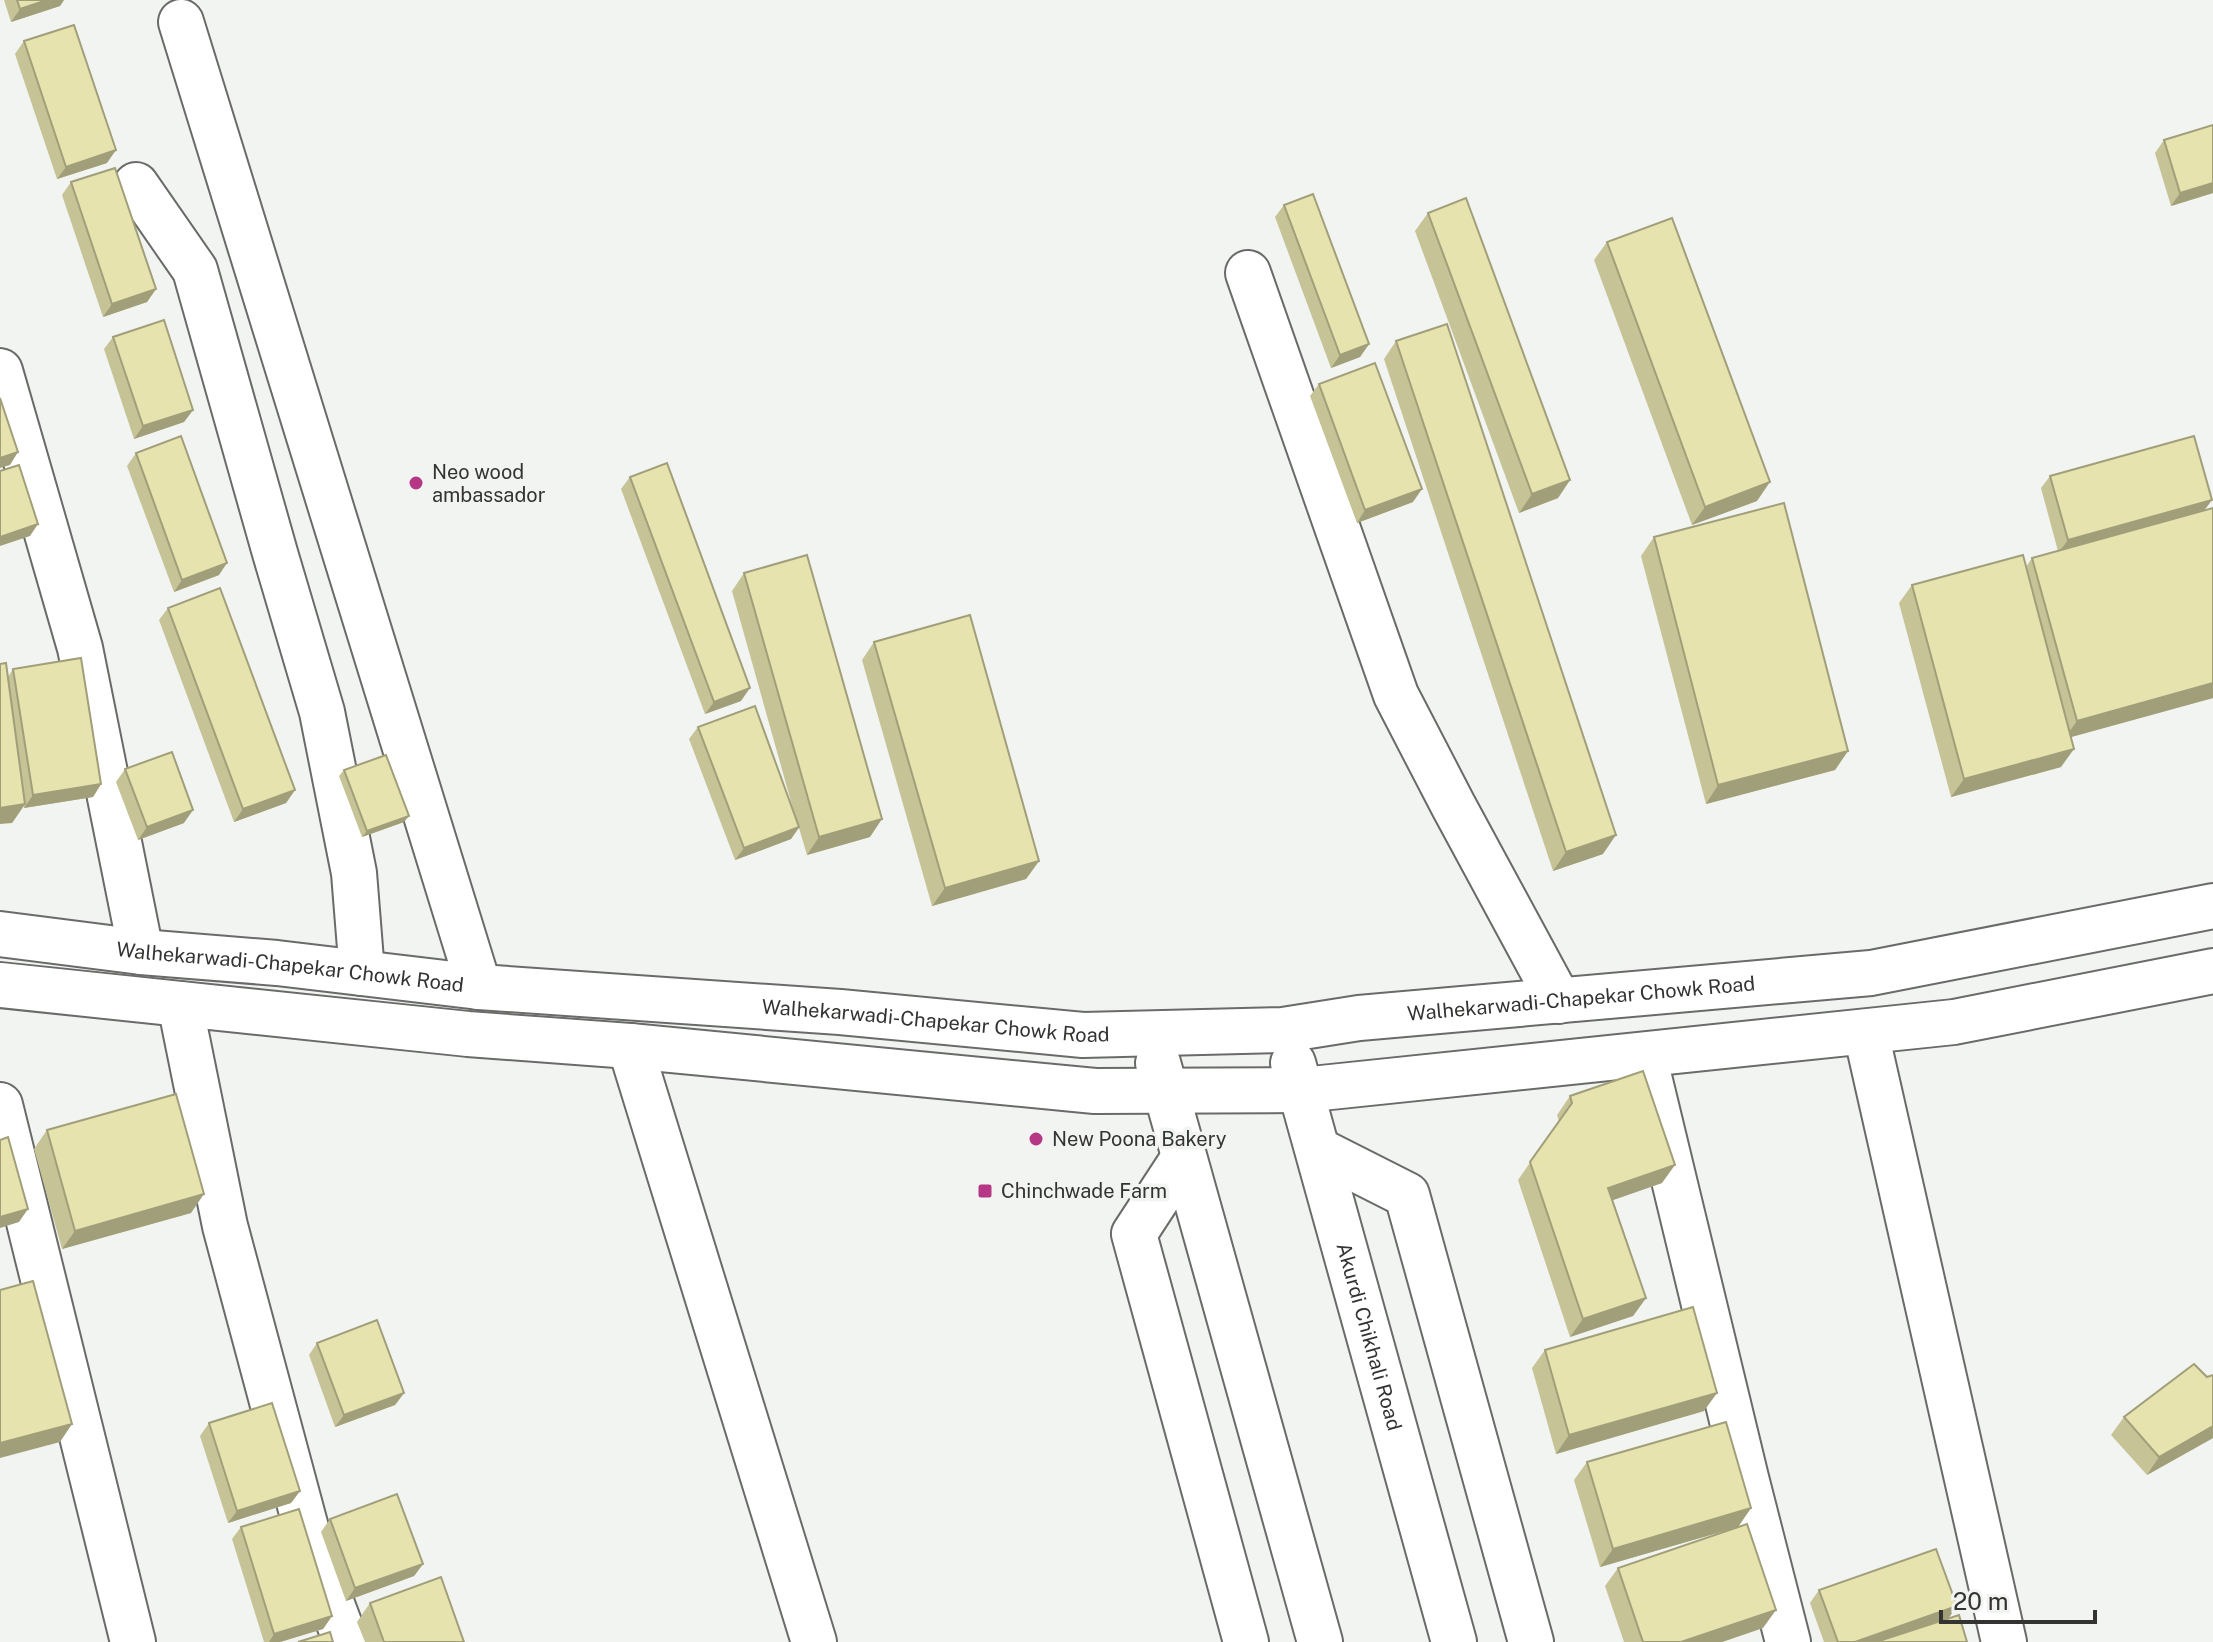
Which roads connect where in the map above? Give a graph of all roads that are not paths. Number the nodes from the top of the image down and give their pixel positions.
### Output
1 (181, 22) dead end
2 (136, 185) dead end
3 (1248, 273) dead end
4 (0, 371) edge
5 (2213, 906) edge
6 (0, 934) edge
7 (141, 952) junction
8 (2213, 971) edge
9 (362, 973) junction
10 (0, 985) edge
11 (479, 987) junction
12 (1559, 1001) junction
13 (180, 1004) junction
14 (1283, 1030) junction
15 (1866, 1033) junction
16 (1150, 1034) junction
17 (630, 1046) junction
18 (1644, 1056) junction
19 (1302, 1090) junction
20 (1165, 1091) junction
21 (0, 1105) edge
22 (1318, 1150) junction
23 (1183, 1159) junction
24 (133, 1642) edge
25 (346, 1642) edge
26 (814, 1642) edge
27 (1246, 1642) edge
28 (1320, 1642) edge
29 (1454, 1642) edge
30 (1531, 1642) edge
31 (1788, 1642) edge
32 (2004, 1642) edge

1 - 11 main road
2 - 9 main road
3 - 12 main road
4 - 7 main road
5 - 12 main road, Walhekarwadi-Chapekar Chowk Road
6 - 7 main road, Walhekarwadi-Chapekar Chowk Road
7 - 9 main road, Walhekarwadi-Chapekar Chowk Road
8 - 15 main road
9 - 11 main road, Walhekarwadi-Chapekar Chowk Road
10 - 13 main road
11 - 16 main road, Walhekarwadi-Chapekar Chowk Road
12 - 14 main road, Walhekarwadi-Chapekar Chowk Road
13 - 17 main road
13 - 25 main road
14 - 16 main road, Walhekarwadi-Chapekar Chowk Road
14 - 19 main road, Akurdi Chikhali Road
15 - 18 main road
15 - 32 main road
16 - 20 main road
17 - 20 main road
17 - 26 main road
18 - 19 main road
18 - 31 main road
19 - 20 main road
19 - 22 main road, Akurdi Chikhali Road
20 - 23 main road
21 - 24 main road
22 - 29 main road, Akurdi Chikhali Road
22 - 30 main road
23 - 27 main road
23 - 28 main road

